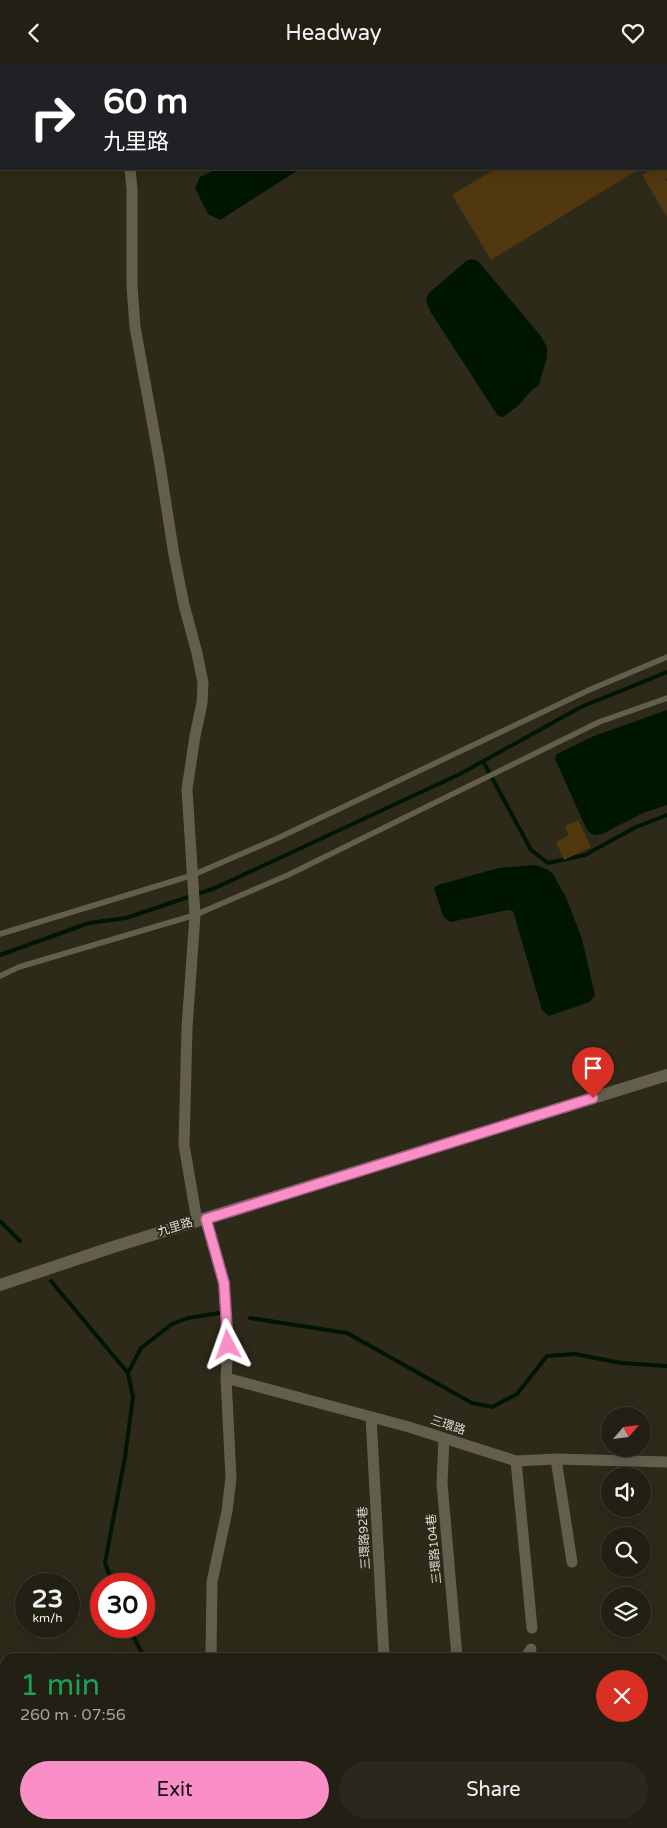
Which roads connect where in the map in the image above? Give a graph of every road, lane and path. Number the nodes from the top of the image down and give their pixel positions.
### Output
1 (130, 170) edge
2 (667, 657) edge
3 (667, 698) edge
4 (193, 875) junction
5 (195, 915) junction
6 (0, 934) edge
7 (0, 976) edge
8 (667, 1075) edge
9 (201, 1220) junction
10 (0, 1285) edge
11 (226, 1378) junction
12 (371, 1417) junction
13 (444, 1438) junction
14 (556, 1459) junction
15 (516, 1461) junction
16 (667, 1462) edge
17 (572, 1562) dead end
18 (532, 1628) dead end
19 (211, 1653) edge
20 (384, 1653) edge
21 (457, 1653) edge

1 - 4 street
2 - 4 lane
3 - 5 lane
4 - 5 street
4 - 6 lane
5 - 7 lane
5 - 9 street
8 - 9 street, 九里路
9 - 10 street, 九里路
9 - 11 street
11 - 12 street, 三環路
11 - 19 street
12 - 13 street, 三環路
12 - 20 street, 三環路92巷
13 - 15 street, 三環路
13 - 21 street, 三環路104巷
14 - 15 street, 三環路
14 - 16 street, 三環路
14 - 17 street
15 - 18 street

